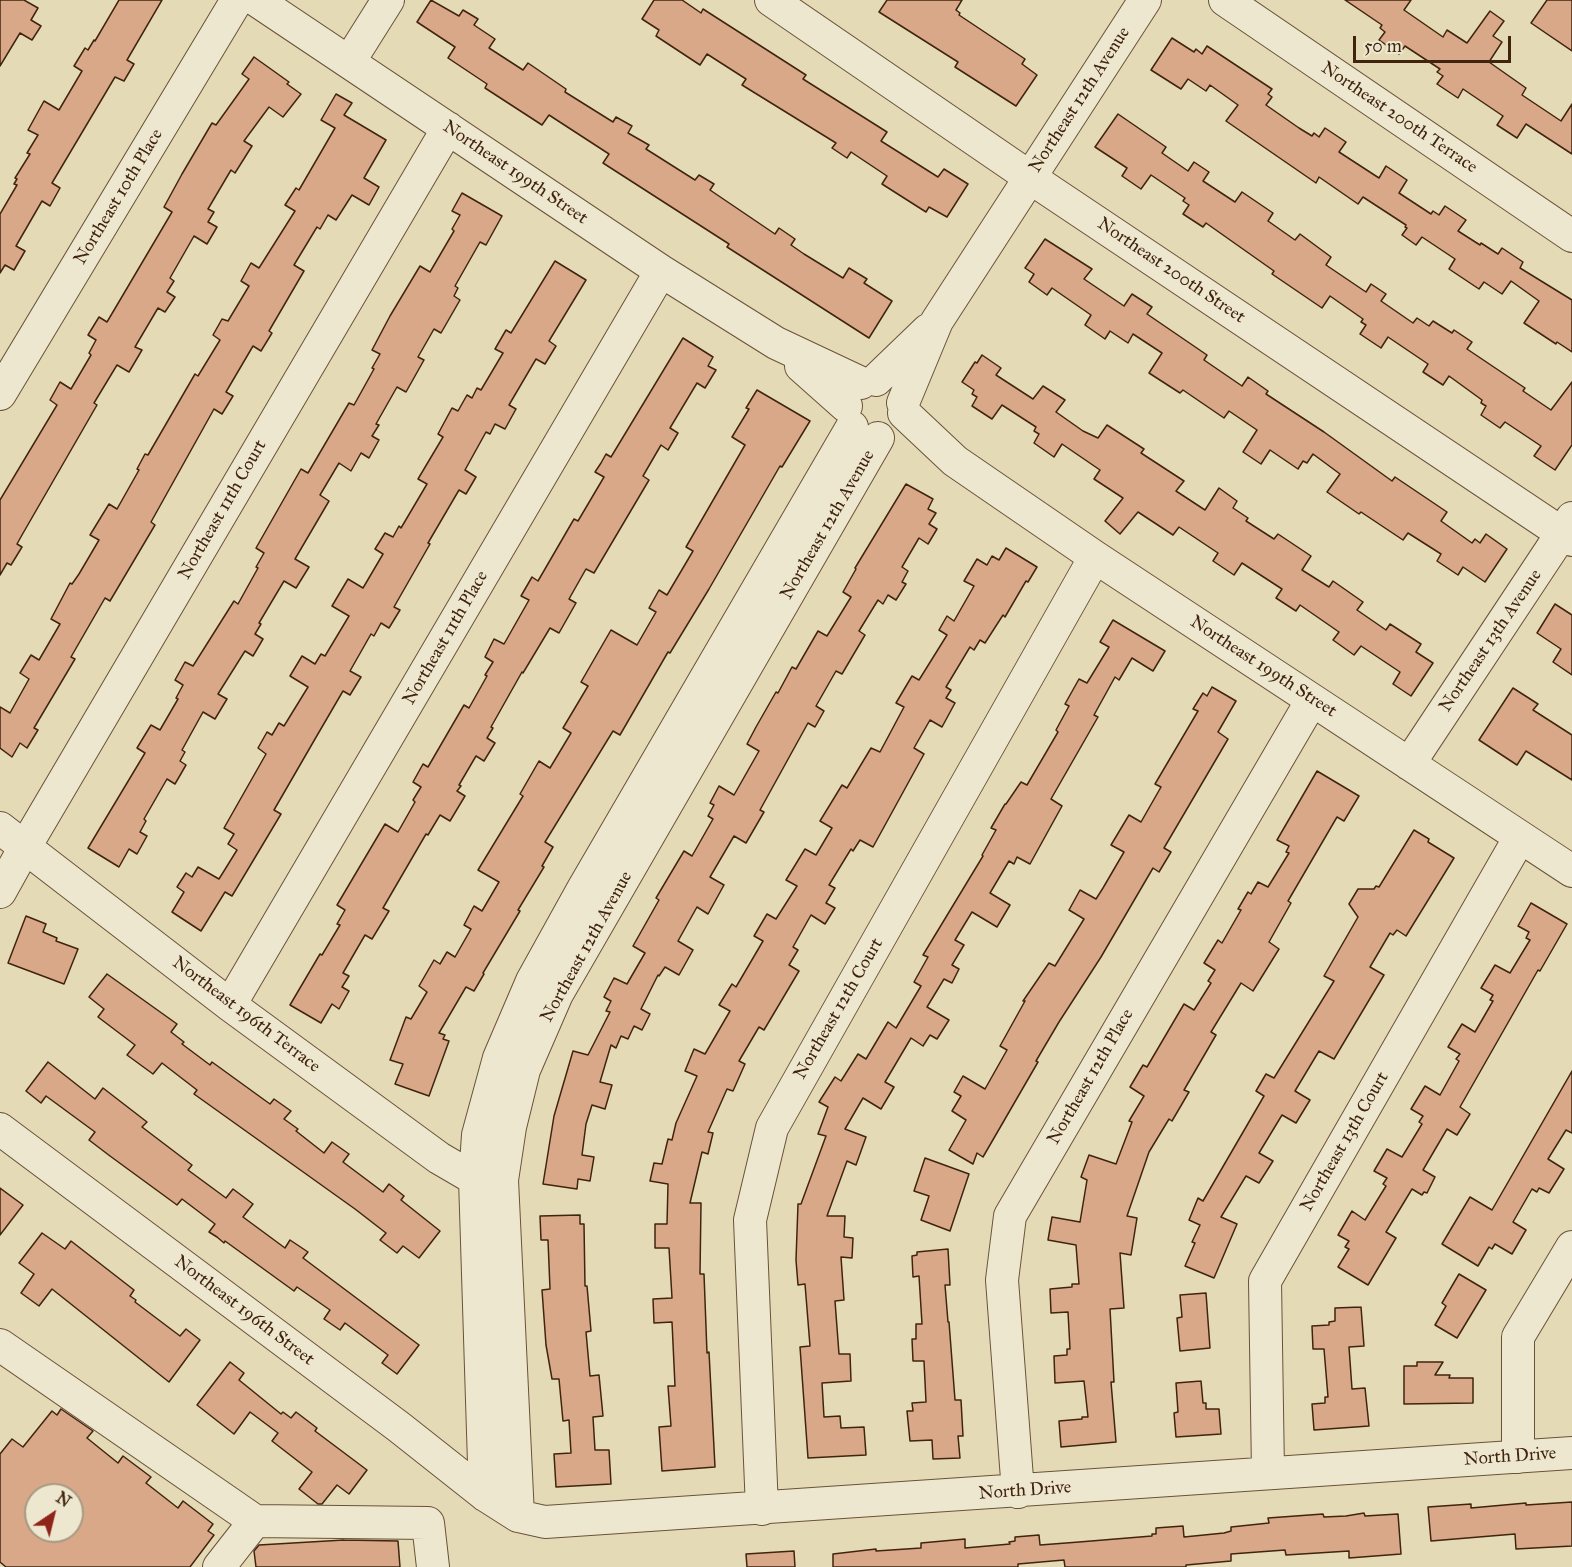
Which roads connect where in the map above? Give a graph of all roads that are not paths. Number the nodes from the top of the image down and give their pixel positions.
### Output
1 (237, 0) edge
2 (256, 0) edge
3 (388, 0) edge
4 (771, 0) edge
5 (1145, 0) edge
6 (1225, 0) edge
7 (348, 62) junction
8 (448, 128) junction
9 (1029, 177) junction
10 (1572, 236) edge
11 (661, 271) junction
12 (0, 394) edge
13 (876, 411) junction
14 (1569, 530) edge
15 (1095, 556) junction
16 (1312, 700) junction
17 (1409, 764) junction
18 (0, 828) edge
19 (1520, 837) junction
20 (25, 847) junction
21 (1572, 871) edge
22 (0, 892) edge
23 (230, 1005) junction
24 (0, 1129) edge
25 (488, 1179) junction
26 (1572, 1247) edge
27 (0, 1345) edge
28 (1572, 1453) edge
29 (1518, 1457) junction
30 (1268, 1472) junction
31 (1018, 1492) junction
32 (485, 1495) junction
33 (762, 1509) junction
34 (518, 1516) junction
35 (255, 1521) junction
36 (219, 1567) edge
37 (433, 1567) edge

1 - 12 street, Northeast 10th Place
2 - 7 street, Northeast 199th Street
3 - 7 street
4 - 9 street, Northeast 200th Street
5 - 9 street, Northeast 12th Avenue
6 - 10 street, Northeast 200th Terrace
7 - 8 street, Northeast 199th Street
8 - 11 street, Northeast 199th Street
8 - 20 street, Northeast 11th Court
9 - 13 street, Northeast 12th Avenue
9 - 14 street, Northeast 200th Street
11 - 13 street, Northeast 199th Street
11 - 23 street, Northeast 11th Place
13 - 15 street, Northeast 199th Street
13 - 25 street, Northeast 12th Avenue
14 - 17 street, Northeast 13th Avenue
15 - 16 street, Northeast 199th Street
15 - 33 street, Northeast 12th Court
16 - 17 street, Northeast 199th Street
16 - 31 street, Northeast 12th Place
17 - 19 street, Northeast 199th Street
18 - 20 street, Northeast 196th Terrace
19 - 21 street, Northeast 199th Street
19 - 30 street, Northeast 13th Court
20 - 22 street, Northeast 11th Court
20 - 23 street, Northeast 196th Terrace
23 - 25 street, Northeast 196th Terrace
24 - 32 street, Northeast 196th Street
25 - 32 street, Northeast 12th Avenue
25 - 34 street, Northeast 12th Avenue
26 - 29 street
27 - 35 street
28 - 29 street, North Drive
29 - 30 street, North Drive
30 - 31 street, North Drive
31 - 33 street, North Drive
32 - 34 street, North Drive
33 - 34 street, North Drive
35 - 36 street
35 - 37 street

